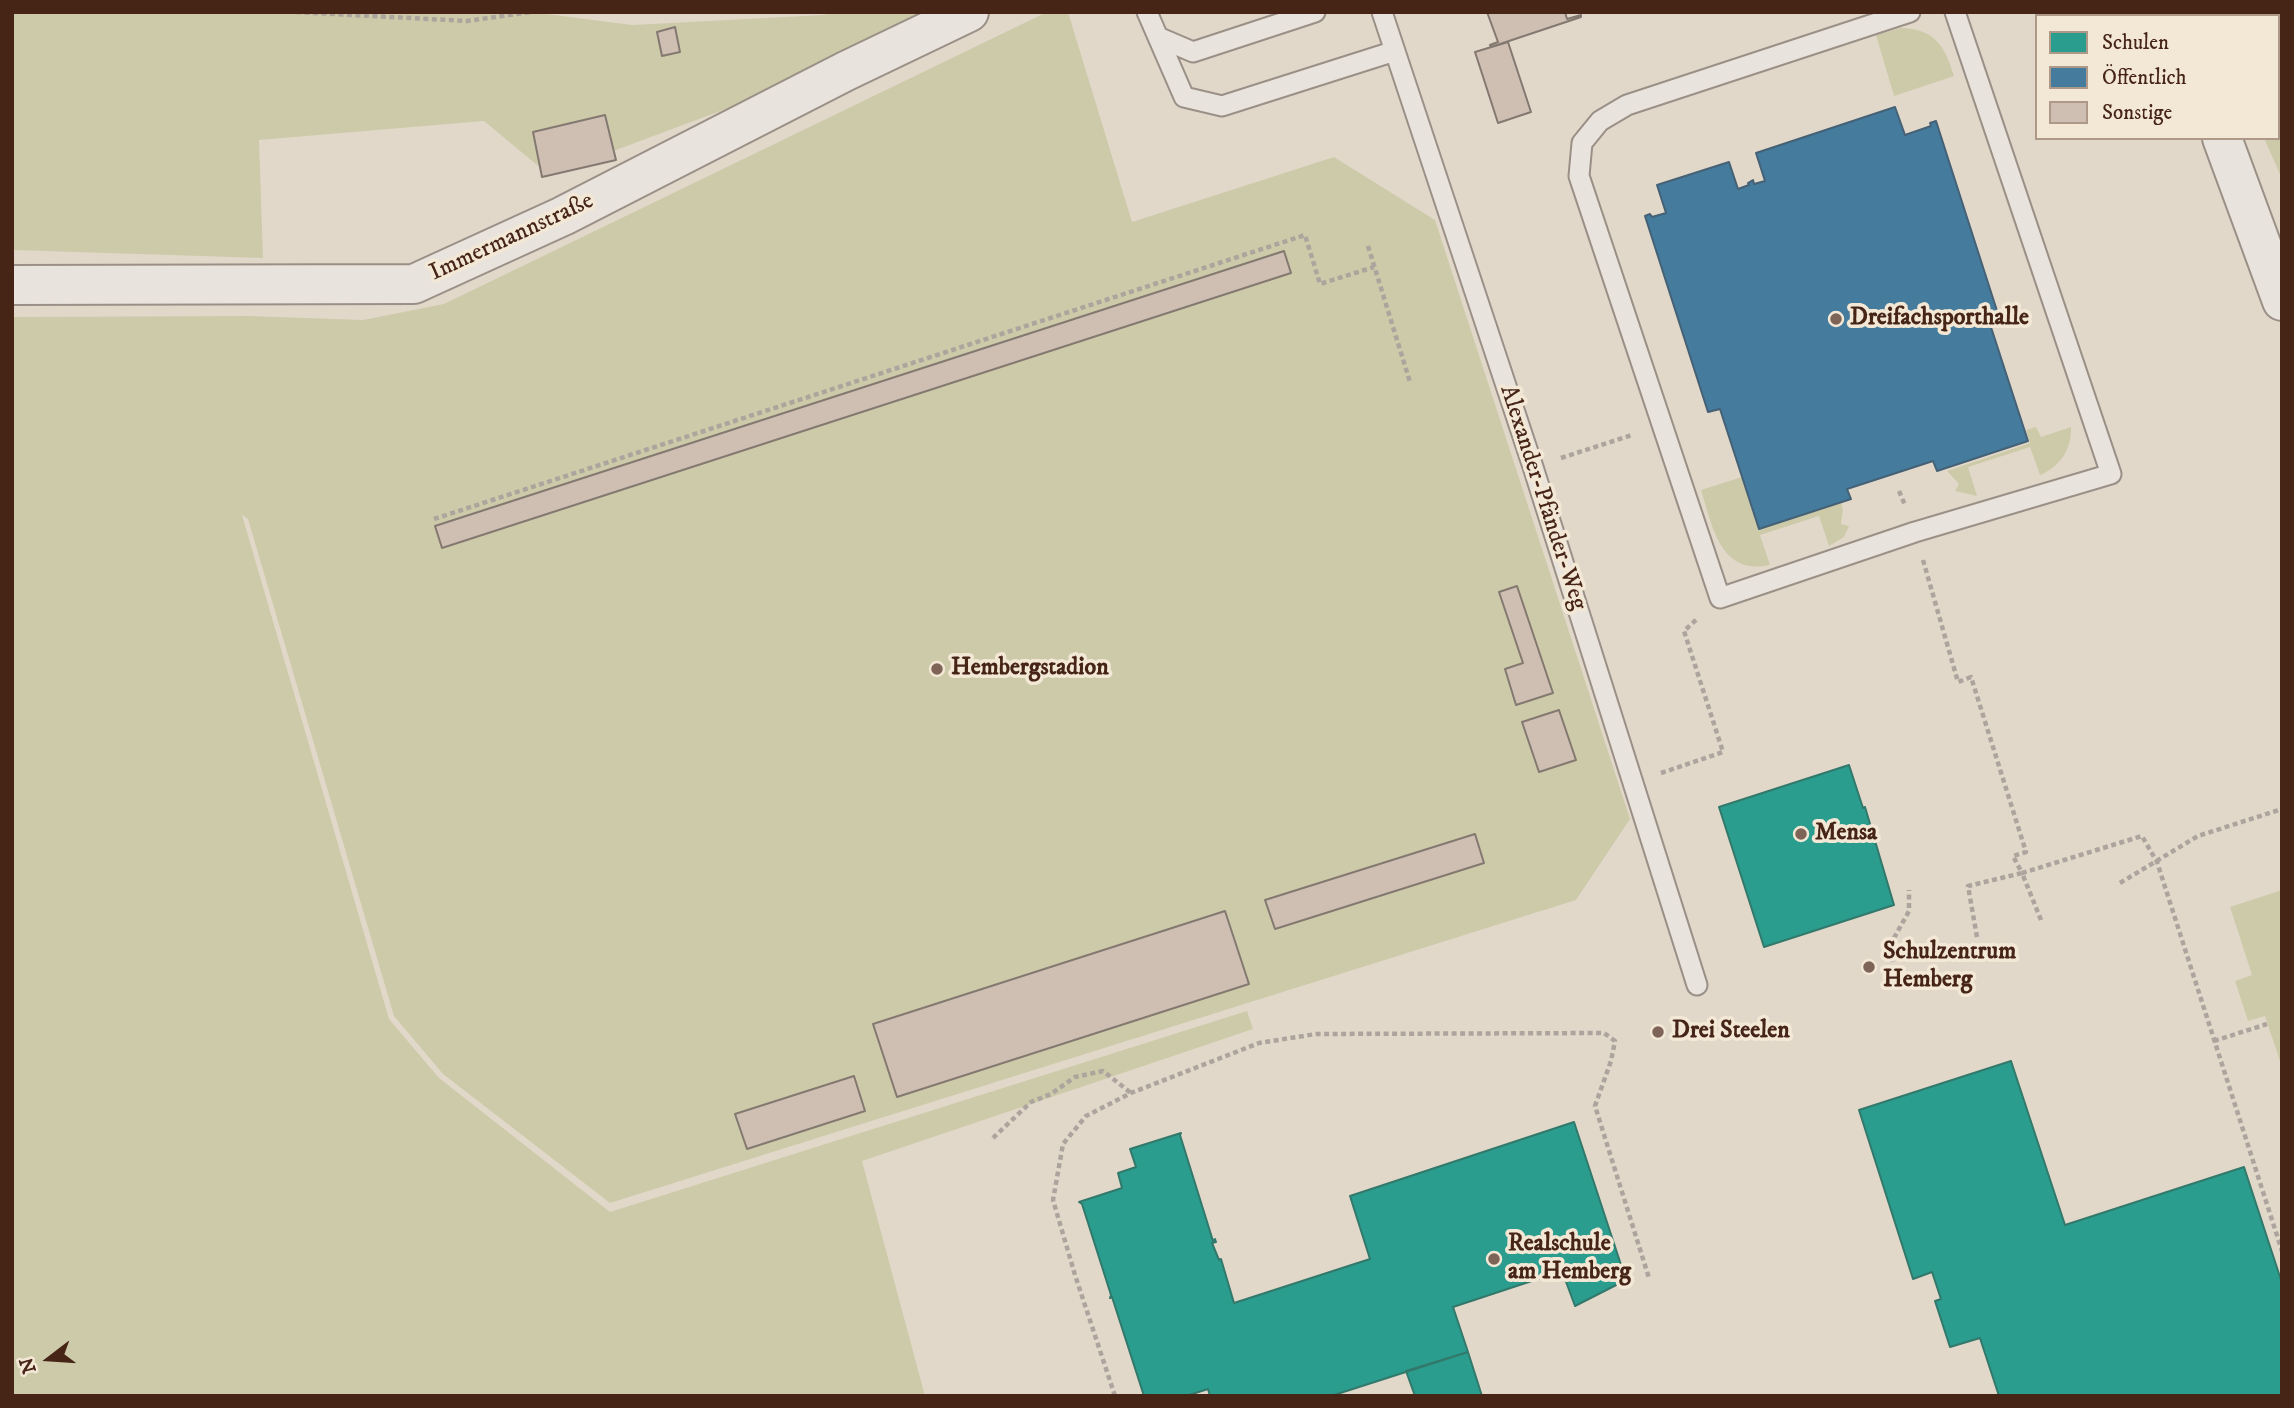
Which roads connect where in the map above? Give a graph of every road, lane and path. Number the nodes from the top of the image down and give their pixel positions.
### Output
1 (296, 12) edge
2 (531, 12) edge
3 (970, 12) edge
4 (1147, 12) edge
5 (1315, 12) edge
6 (1382, 12) edge
7 (1910, 12) edge
8 (1955, 12) edge
9 (1158, 37) junction
10 (1395, 51) junction
11 (2223, 140) edge
12 (1368, 246) dead end
13 (1374, 267) junction
14 (12, 285) edge
15 (2282, 301) edge
16 (1410, 383) dead end
17 (1661, 426) junction
18 (1533, 467) junction
19 (1899, 491) dead end
20 (434, 519) dead end
21 (1915, 532) junction
22 (1720, 598) junction
23 (1634, 782) junction
24 (2282, 809) edge
25 (2157, 862) junction
26 (2022, 873) junction
27 (2120, 883) dead end
28 (1909, 890) dead end
29 (2041, 920) dead end
30 (1977, 937) dead end
31 (1892, 962) dead end
32 (1697, 985) dead end
33 (2267, 1024) dead end
34 (2214, 1041) junction
35 (1131, 1093) junction
36 (993, 1138) dead end
37 (2282, 1251) edge
38 (1650, 1278) dead end
39 (1115, 1396) edge

1 - 2 path
3 - 14 street, Immermannstraße
4 - 9 lane
5 - 9 lane
6 - 10 lane, Alexander-Pfänder-Weg
7 - 17 lane
8 - 21 lane
9 - 10 lane
10 - 18 lane, Alexander-Pfänder-Weg
11 - 15 street
12 - 13 path
13 - 16 path
13 - 20 path
17 - 18 path
17 - 22 lane
18 - 23 lane, Alexander-Pfänder-Weg
19 - 21 path
21 - 22 lane
21 - 26 path
22 - 23 path
23 - 32 lane, Alexander-Pfänder-Weg
24 - 25 path
25 - 26 path
25 - 27 path
25 - 34 path
26 - 29 path
26 - 30 path
28 - 31 path
33 - 34 path
34 - 37 path
35 - 36 path
35 - 38 path
35 - 39 path

